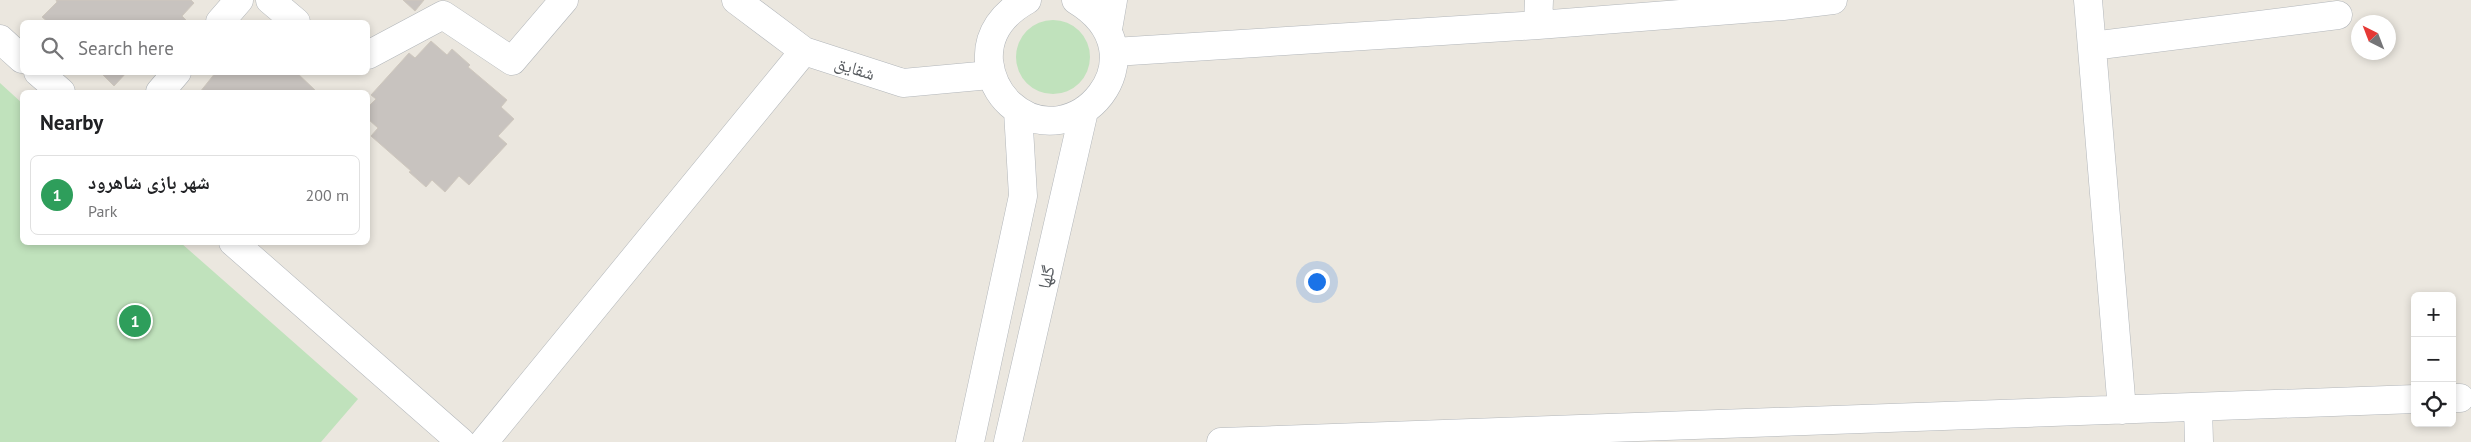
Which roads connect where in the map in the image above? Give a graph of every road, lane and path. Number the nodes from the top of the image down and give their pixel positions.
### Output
1 (239, 0) edge
2 (270, 0) edge
3 (564, 0) edge
4 (736, 0) edge
5 (1027, 0) edge
6 (1076, 0) edge
7 (1113, 0) edge
8 (1832, 0) edge
9 (2088, 0) edge
10 (1784, 3) edge
11 (1539, 13) edge
12 (2338, 15) dead end
13 (222, 20) edge
14 (294, 20) edge
15 (0, 39) edge
16 (1111, 40) junction
17 (2092, 46) junction
18 (804, 51) junction
19 (370, 55) edge
20 (20, 57) edge
21 (41, 75) edge
22 (174, 75) edge
23 (990, 75) junction
24 (59, 90) edge
25 (162, 90) edge
26 (1018, 111) junction
27 (1084, 111) junction
28 (236, 245) edge
29 (2411, 399) edge
30 (2198, 408) junction
31 (2122, 410) junction
32 (462, 442) edge
33 (484, 442) edge
34 (970, 442) edge
35 (1008, 442) edge
36 (1221, 442) edge
37 (2199, 442) edge

1 - 13 street
2 - 14 street
3 - 19 street
4 - 18 street, شقایق
5 - 23 street
6 - 16 street
7 - 16 street
8 - 10 street
9 - 17 street
10 - 11 street
11 - 16 street
12 - 17 street
15 - 20 street
16 - 27 street
17 - 31 street
18 - 23 street, شقایق
18 - 33 street
21 - 24 street
22 - 25 street
23 - 26 street
26 - 27 street
26 - 34 street
27 - 35 street, گلها
28 - 32 street
29 - 30 street
30 - 31 street
30 - 37 street
31 - 36 street

